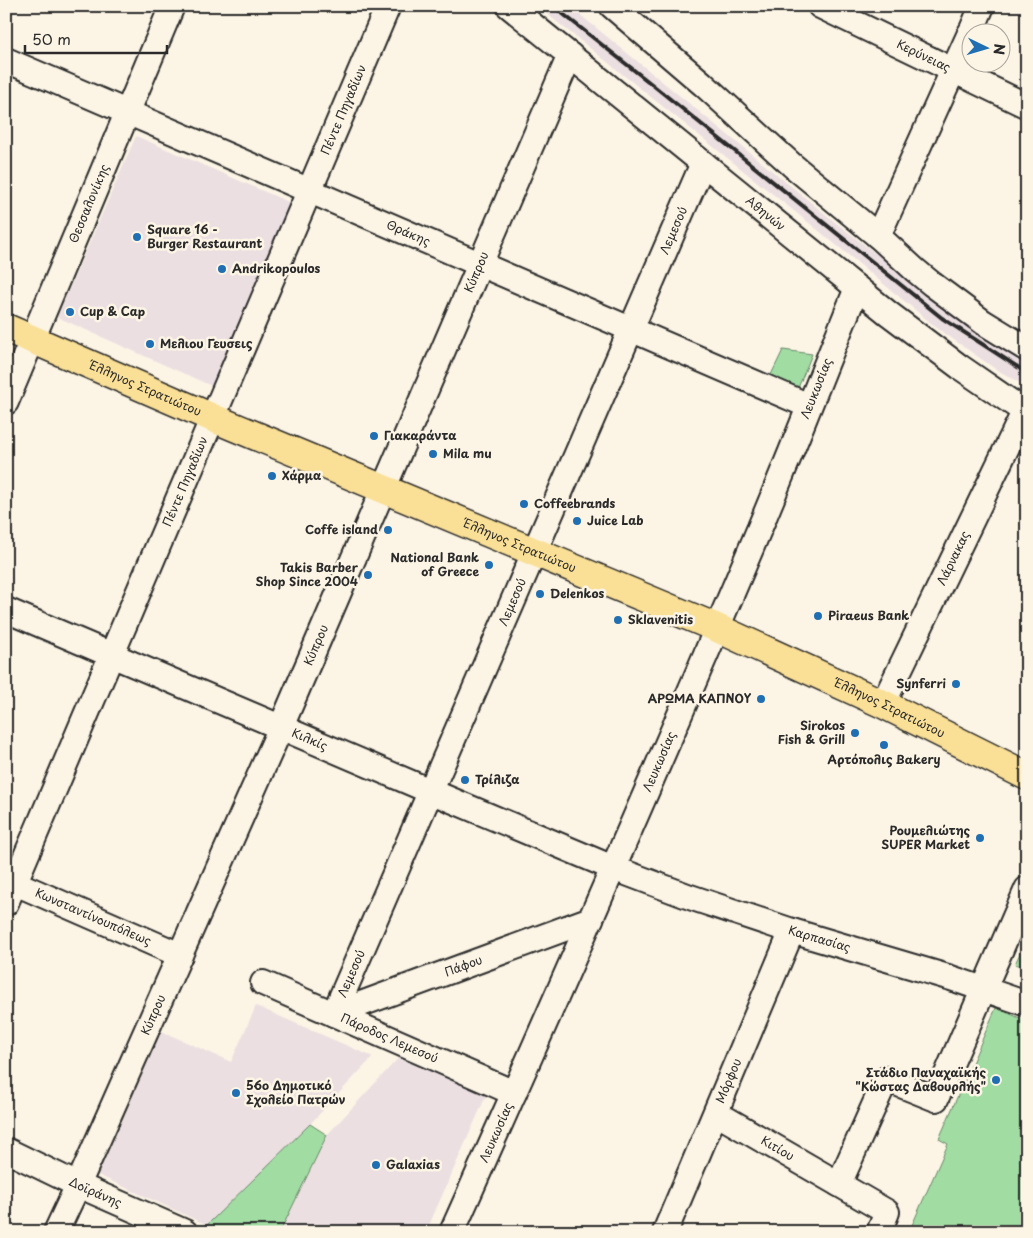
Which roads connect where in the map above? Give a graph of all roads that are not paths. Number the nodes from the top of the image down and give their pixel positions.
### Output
1 (172, 6) edge
2 (388, 6) edge
3 (509, 6) edge
4 (612, 6) edge
5 (820, 6) edge
6 (982, 6) edge
7 (975, 22) edge
8 (570, 54) junction
9 (960, 56) edge
10 (6, 60) edge
11 (953, 71) junction
12 (1027, 106) edge
13 (127, 112) junction
14 (703, 163) junction
15 (309, 191) junction
16 (878, 236) junction
17 (479, 264) junction
18 (857, 288) junction
19 (6, 328) edge
20 (631, 329) junction
21 (33, 340) junction
22 (1027, 349) edge
23 (6, 402) edge
24 (809, 406) junction
25 (1025, 413) edge
26 (213, 418) junction
27 (383, 490) junction
28 (534, 553) junction
29 (6, 610) edge
30 (717, 628) junction
31 (112, 655) junction
32 (883, 704) junction
33 (281, 727) junction
34 (1027, 776) edge
35 (430, 791) junction
36 (613, 868) junction
37 (9, 888) edge
38 (1027, 888) edge
39 (591, 919) junction
40 (792, 932) junction
41 (180, 955) junction
42 (264, 983) dead end
43 (983, 988) junction
44 (1027, 1004) edge
45 (334, 1014) junction
46 (514, 1093) junction
47 (716, 1113) junction
48 (6, 1150) edge
49 (839, 1184) junction
50 (78, 1185) junction
51 (883, 1222) edge
52 (56, 1232) edge
53 (185, 1232) edge
54 (452, 1232) edge
55 (666, 1232) edge

1 - 13 street, Θεσσαλονίκης
2 - 15 street, Πέντε Πηγαδίων
3 - 8 street, Αθηνών
4 - 16 street
5 - 11 street, Κερύνειας
6 - 7 street
8 - 14 street, Αθηνών
8 - 17 street, Κύπρου
9 - 11 street
10 - 13 street, Θράκης
11 - 12 street, Κερύνειας
11 - 16 street
13 - 15 street, Θράκης
13 - 21 street, Θεσσαλονίκης
14 - 18 street, Αθηνών
14 - 20 street, Λεμεσού
15 - 17 street, Θράκης
15 - 26 street, Πέντε Πηγαδίων
16 - 22 street
17 - 20 street, Θράκης
17 - 27 street, Κύπρου
18 - 24 street, Λευκωσίας
18 - 25 street, Αθηνών
19 - 21 main road, Έλληνος Στρατιώτου
20 - 24 street, Θράκης
20 - 28 street, Λεμεσού
21 - 23 street, Θεσσαλονίκης
21 - 26 main road, Έλληνος Στρατιώτου
24 - 30 street, Λευκωσίας
25 - 32 street, Λάρνακας
26 - 27 main road, Έλληνος Στρατιώτου
26 - 31 street, Πέντε Πηγαδίων
27 - 28 main road, Έλληνος Στρατιώτου
27 - 33 street, Κύπρου
28 - 30 main road, Έλληνος Στρατιώτου
28 - 35 street, Λεμεσού
29 - 31 street, Κιλκίς
30 - 32 main road, Έλληνος Στρατιώτου
30 - 36 street, Λευκωσίας
31 - 33 street, Κιλκίς
31 - 37 street, Πέντε Πηγαδίων
32 - 34 main road, Έλληνος Στρατιώτου
33 - 35 street, Κιλκίς
33 - 41 street, Κύπρου
35 - 36 street, Κιλκίς
35 - 45 street, Λεμεσού
36 - 39 street, Λευκωσίας
36 - 40 street, Καρπασίας
37 - 41 street, Κωνσταντίνουπόλεως
38 - 43 street
39 - 45 street, Πάφου
39 - 46 street, Λευκωσίας
40 - 43 street, Καρπασίας
40 - 47 street, Μόρφου
41 - 50 street, Κύπρου
42 - 45 street, Πάροδος Λεμεσού
43 - 44 street, Καρπασίας
43 - 49 street
45 - 46 street, Πάροδος Λεμεσού
46 - 54 street, Λευκωσίας
47 - 49 street, Κιτίου
47 - 55 street, Μόρφου
48 - 50 street, Δοϊράνης
49 - 51 street, Κιτίου
50 - 52 street, Κύπρου
50 - 53 street, Δοϊράνης

